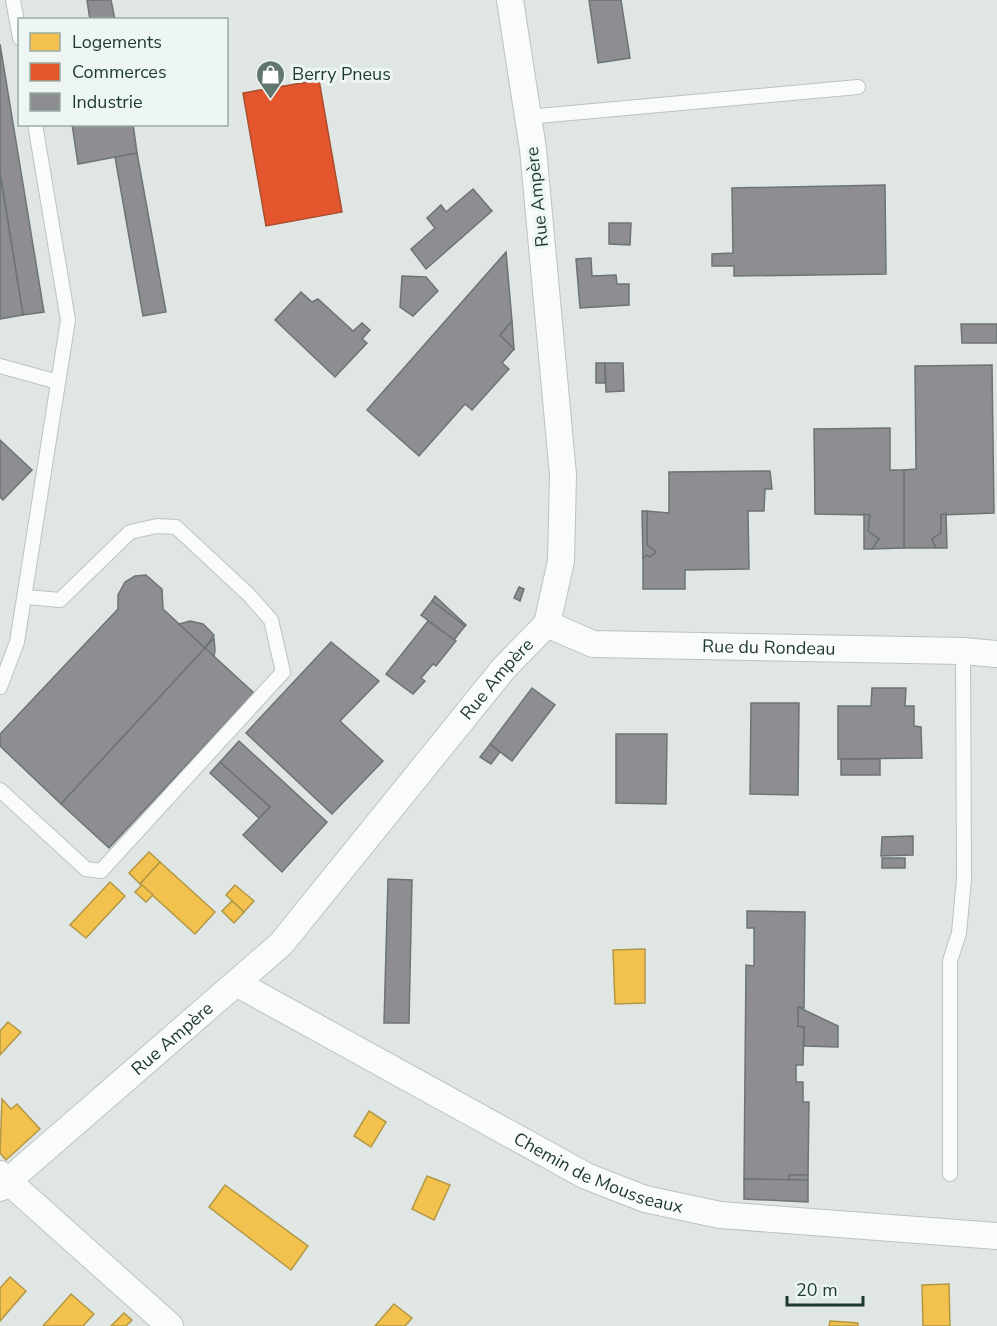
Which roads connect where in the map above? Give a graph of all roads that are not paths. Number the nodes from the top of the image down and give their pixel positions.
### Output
1 (13, 0) edge
2 (510, 0) edge
3 (18, 27) edge
4 (858, 87) dead end
5 (527, 117) junction
6 (34, 126) edge
7 (0, 366) edge
8 (58, 382) junction
9 (26, 597) junction
10 (547, 624) junction
11 (963, 651) junction
12 (997, 654) edge
13 (0, 687) edge
14 (0, 790) edge
15 (238, 984) junction
16 (950, 1174) dead end
17 (3, 1181) edge
18 (997, 1236) edge
19 (170, 1326) edge

1 - 3 lane
2 - 5 street, Rue Ampère
4 - 5 lane
5 - 10 street, Rue Ampère
6 - 8 lane
7 - 8 lane
8 - 9 lane
9 - 13 lane
9 - 14 lane
10 - 11 street, Rue du Rondeau
10 - 15 street, Rue Ampère
11 - 12 street, Rue du Rondeau
11 - 16 lane
15 - 17 street, Rue Ampère
15 - 18 street, Chemin de Mousseaux
17 - 19 street, Rue Ampère

